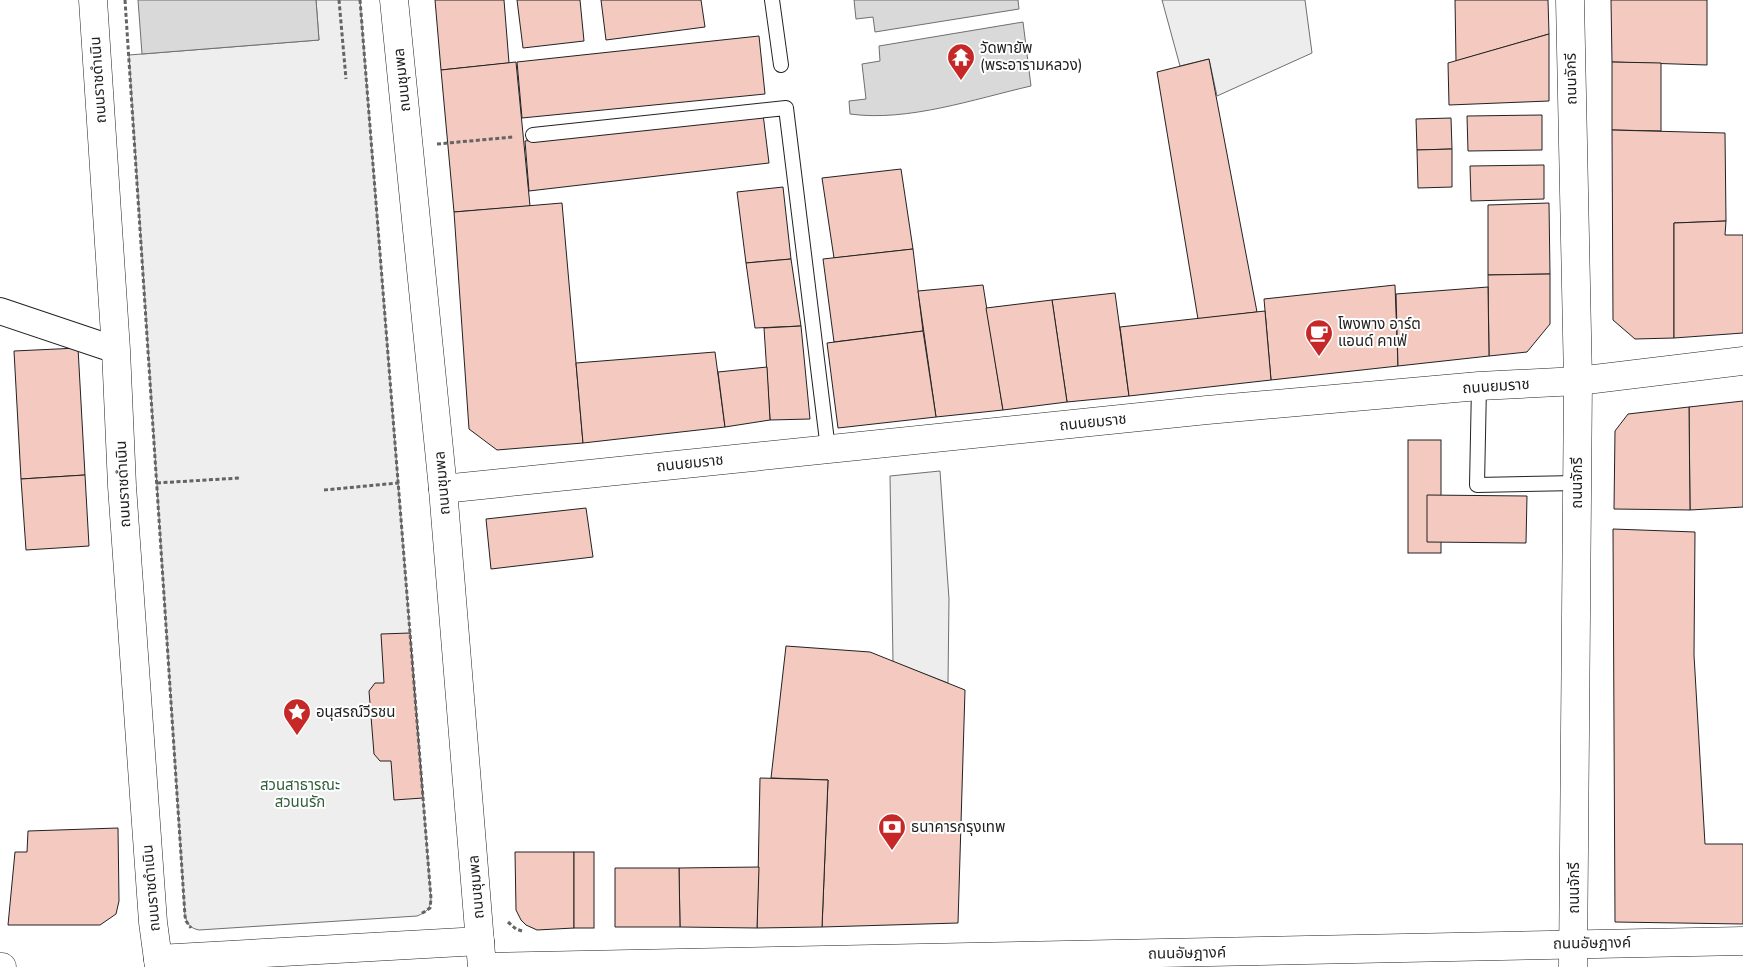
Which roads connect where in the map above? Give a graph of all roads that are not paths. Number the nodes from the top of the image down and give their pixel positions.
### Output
1 (93, 0) edge
2 (394, 0) edge
3 (772, 0) edge
4 (1570, 0) edge
5 (781, 65) dead end
6 (533, 135) road end
7 (0, 311) edge
8 (116, 350) junction
9 (1743, 362) edge
10 (1578, 381) junction
11 (1479, 386) junction
12 (828, 449) junction
13 (1577, 483) junction
14 (443, 489) junction
15 (1743, 941) edge
16 (481, 954) edge
17 (1573, 955) edge
18 (1078, 961) edge
19 (159, 963) edge

1 - 8 main road, ถนนราชดำเนิน
2 - 14 main road, ถนนชุมพล
3 - 5 lane
4 - 10 main road, ถนนจักรี
6 - 12 lane
7 - 8 street
8 - 19 main road, ถนนราชดำเนิน
9 - 10 main road, ถนนยมราช
10 - 11 main road, ถนนยมราช
10 - 13 main road, ถนนจักรี
11 - 12 main road, ถนนยมราช
11 - 13 lane
12 - 14 main road, ถนนยมราช
13 - 17 main road, ถนนจักรี
14 - 16 main road, ถนนชุมพล
15 - 17 main road, ถนนอัษฎางค์
16 - 18 main road, ถนนอัษฎางค์
16 - 19 main road, ถนนอัษฎางค์
17 - 18 main road, ถนนอัษฎางค์

